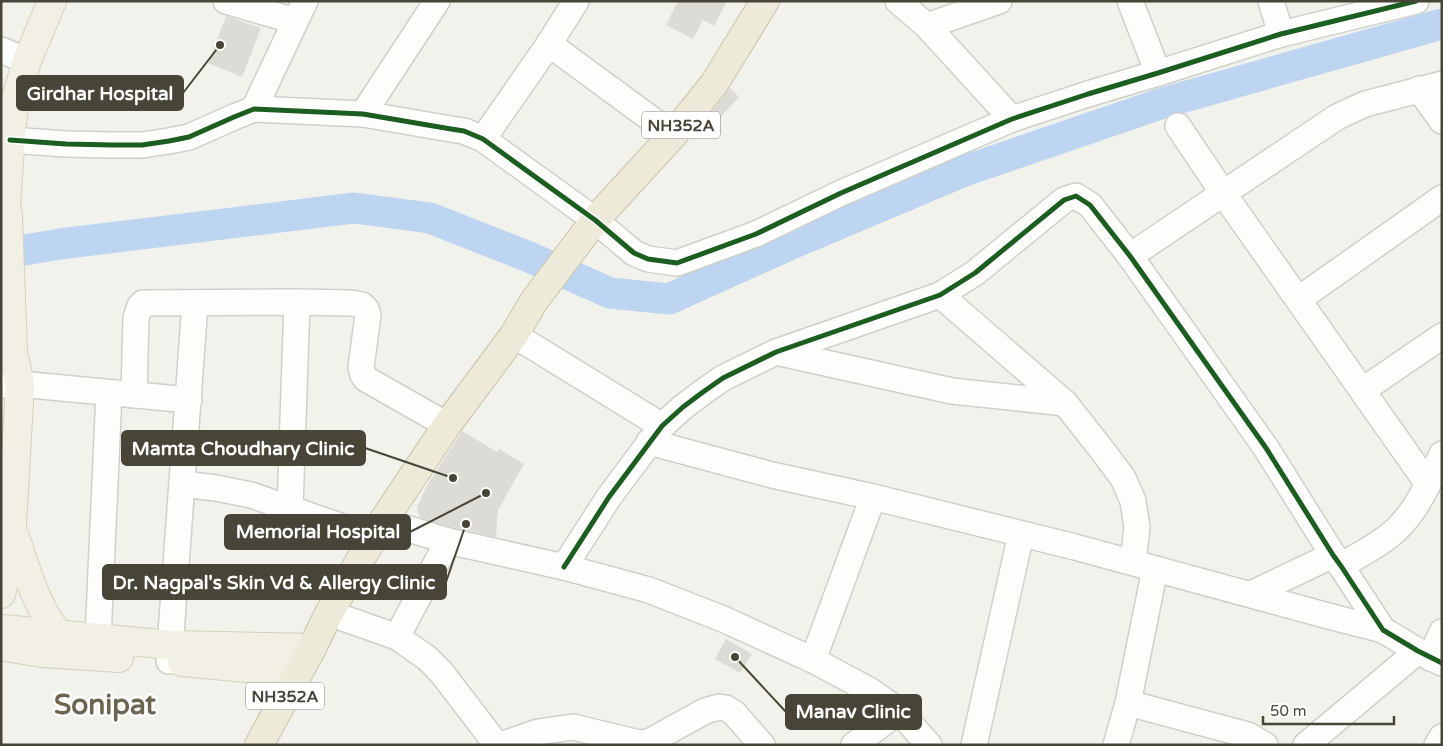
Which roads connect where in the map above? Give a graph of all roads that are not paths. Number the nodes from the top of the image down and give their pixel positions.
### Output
1 (52, 1) edge
2 (226, 1) edge
3 (437, 1) edge
4 (576, 1) edge
5 (766, 1) edge
6 (898, 1) edge
7 (999, 1) edge
8 (1130, 1) edge
9 (1272, 1) edge
10 (1416, 1) edge
11 (1368, 7) edge
12 (300, 11) edge
13 (927, 26) junction
14 (1281, 34) junction
15 (549, 44) junction
16 (1, 50) edge
17 (27, 61) junction
18 (1158, 73) junction
19 (1430, 87) edge
20 (254, 109) junction
21 (363, 114) junction
22 (1012, 119) junction
23 (1442, 121) edge
24 (1178, 126) dead end
25 (673, 135) junction
26 (483, 139) junction
27 (10, 140) junction
28 (1223, 193) junction
29 (1442, 198) edge
30 (5, 208) edge
31 (588, 228) junction
32 (1130, 256) junction
33 (940, 296) junction
34 (1299, 299) junction
35 (297, 302) junction
36 (195, 303) junction
37 (7, 317) edge
38 (514, 335) junction
39 (1442, 336) edge
40 (776, 352) junction
41 (8, 383) edge
42 (1363, 390) junction
43 (109, 393) junction
44 (134, 395) junction
45 (189, 400) junction
46 (1065, 403) junction
47 (447, 425) junction
48 (656, 434) junction
49 (1442, 454) edge
50 (182, 484) junction
51 (1428, 484) junction
52 (873, 497) junction
53 (290, 508) junction
54 (12, 530) junction
55 (379, 530) junction
56 (1021, 534) junction
57 (448, 541) junction
58 (1337, 561) junction
59 (1144, 566) junction
60 (564, 567) junction
61 (1, 594) edge
62 (1251, 594) junction
63 (329, 614) junction
64 (1383, 630) junction
65 (1442, 632) edge
66 (59, 634) junction
67 (397, 637) junction
68 (98, 638) junction
69 (3, 639) edge
70 (312, 648) junction
71 (170, 653) junction
72 (1430, 657) edge
73 (813, 660) junction
74 (298, 673) junction
75 (1128, 703) junction
76 (899, 711) junction
77 (1442, 737) edge
78 (259, 745) edge
79 (497, 745) edge
80 (501, 745) edge
81 (762, 745) edge
82 (854, 745) edge
83 (929, 745) edge
84 (974, 745) edge
85 (1116, 745) edge
86 (1265, 745) edge
87 (1306, 745) edge
88 (1437, 745) edge

1 - 17 main road
2 - 12 street
3 - 21 street
4 - 15 street
5 - 25 highway, NH352A
6 - 13 street
7 - 13 street
8 - 18 street
9 - 14 street
10 - 11 street
11 - 14 street
12 - 20 street
13 - 22 street
14 - 18 street
15 - 25 street
15 - 26 street
16 - 17 street
17 - 27 main road
18 - 22 street
19 - 23 street
19 - 28 street
20 - 21 street
20 - 27 street
21 - 26 street
22 - 31 street
24 - 28 street
25 - 31 highway, NH352A
26 - 31 street
27 - 30 main road
28 - 32 street
28 - 34 street
29 - 34 street
30 - 37 main road
31 - 38 highway, NH352A
32 - 33 street
32 - 58 street
33 - 40 street
33 - 46 street
34 - 42 street
35 - 36 street
35 - 47 street
35 - 53 street
36 - 44 street
36 - 45 street
37 - 41 main road
38 - 47 highway, NH352A
38 - 48 street
39 - 42 street
40 - 46 street
40 - 48 street
41 - 43 street
41 - 54 main road
42 - 51 street
43 - 44 street
43 - 68 street
44 - 45 street
45 - 50 street
46 - 59 street
47 - 55 highway, NH352A
48 - 52 street
48 - 60 street
49 - 51 street
50 - 53 street
50 - 71 street
51 - 58 street
52 - 56 street
52 - 73 street
53 - 55 street
54 - 61 main road
54 - 66 main road
55 - 57 street
55 - 63 highway, NH352A
56 - 59 street
56 - 84 street
57 - 60 street
57 - 67 street
58 - 62 street
58 - 64 street
59 - 62 street
59 - 75 street
60 - 73 street
62 - 64 street
63 - 67 street
63 - 70 highway, NH352A
64 - 72 street
65 - 72 street
66 - 68 main road
66 - 69 main road
67 - 79 street
68 - 71 main road
69 - 71 main road
70 - 71 main road
70 - 74 highway, NH352A
71 - 74 main road
72 - 87 street
73 - 76 street
74 - 78 highway, NH352A
75 - 85 street
75 - 86 street
76 - 82 street
76 - 83 street
77 - 88 street
80 - 81 street

